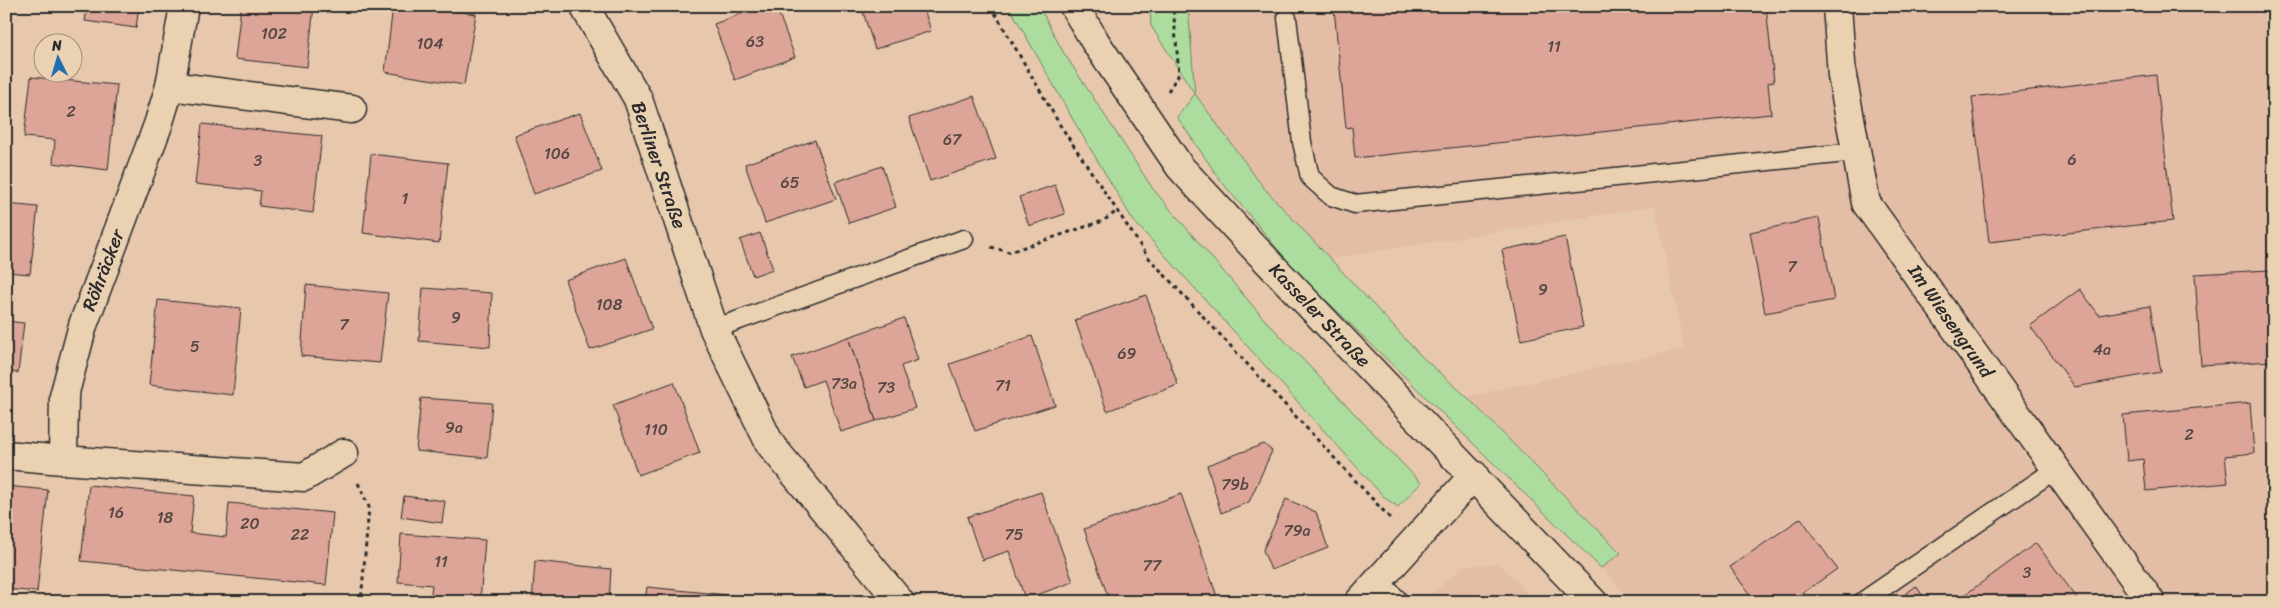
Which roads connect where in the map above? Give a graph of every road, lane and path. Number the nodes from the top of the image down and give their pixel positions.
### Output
1 (184, 6) edge
2 (991, 6) edge
3 (1074, 6) edge
4 (1173, 6) edge
5 (1837, 6) edge
6 (587, 7) edge
7 (1288, 18) dead end
8 (170, 86) junction
9 (352, 109) dead end
10 (1149, 122) junction
11 (1856, 152) junction
12 (1117, 211) junction
13 (964, 239) joint
14 (714, 330) junction
15 (344, 453) joint
16 (6, 455) edge
17 (63, 460) junction
18 (2056, 469) junction
19 (1474, 475) junction
20 (1412, 543) junction
21 (1376, 596) edge
22 (361, 602) edge
23 (900, 602) edge
24 (1593, 602) edge
25 (1862, 602) edge
26 (2150, 602) edge

1 - 8 street, Röhräcker
2 - 12 path
3 - 10 street, Kasseler Straße
4 - 10 path
5 - 11 street, Im Wiesengrund
6 - 14 street, Berliner Straße
7 - 11 lane
8 - 9 street
8 - 17 street, Röhräcker
10 - 19 street, Kasseler Straße
11 - 18 street, Im Wiesengrund
12 - 13 path
12 - 20 path
13 - 14 lane
14 - 23 street, Berliner Straße
15 - 17 street
15 - 22 path
16 - 17 street
18 - 25 lane
18 - 26 street, Im Wiesengrund
19 - 20 street
19 - 24 street, Kasseler Straße
20 - 21 street

